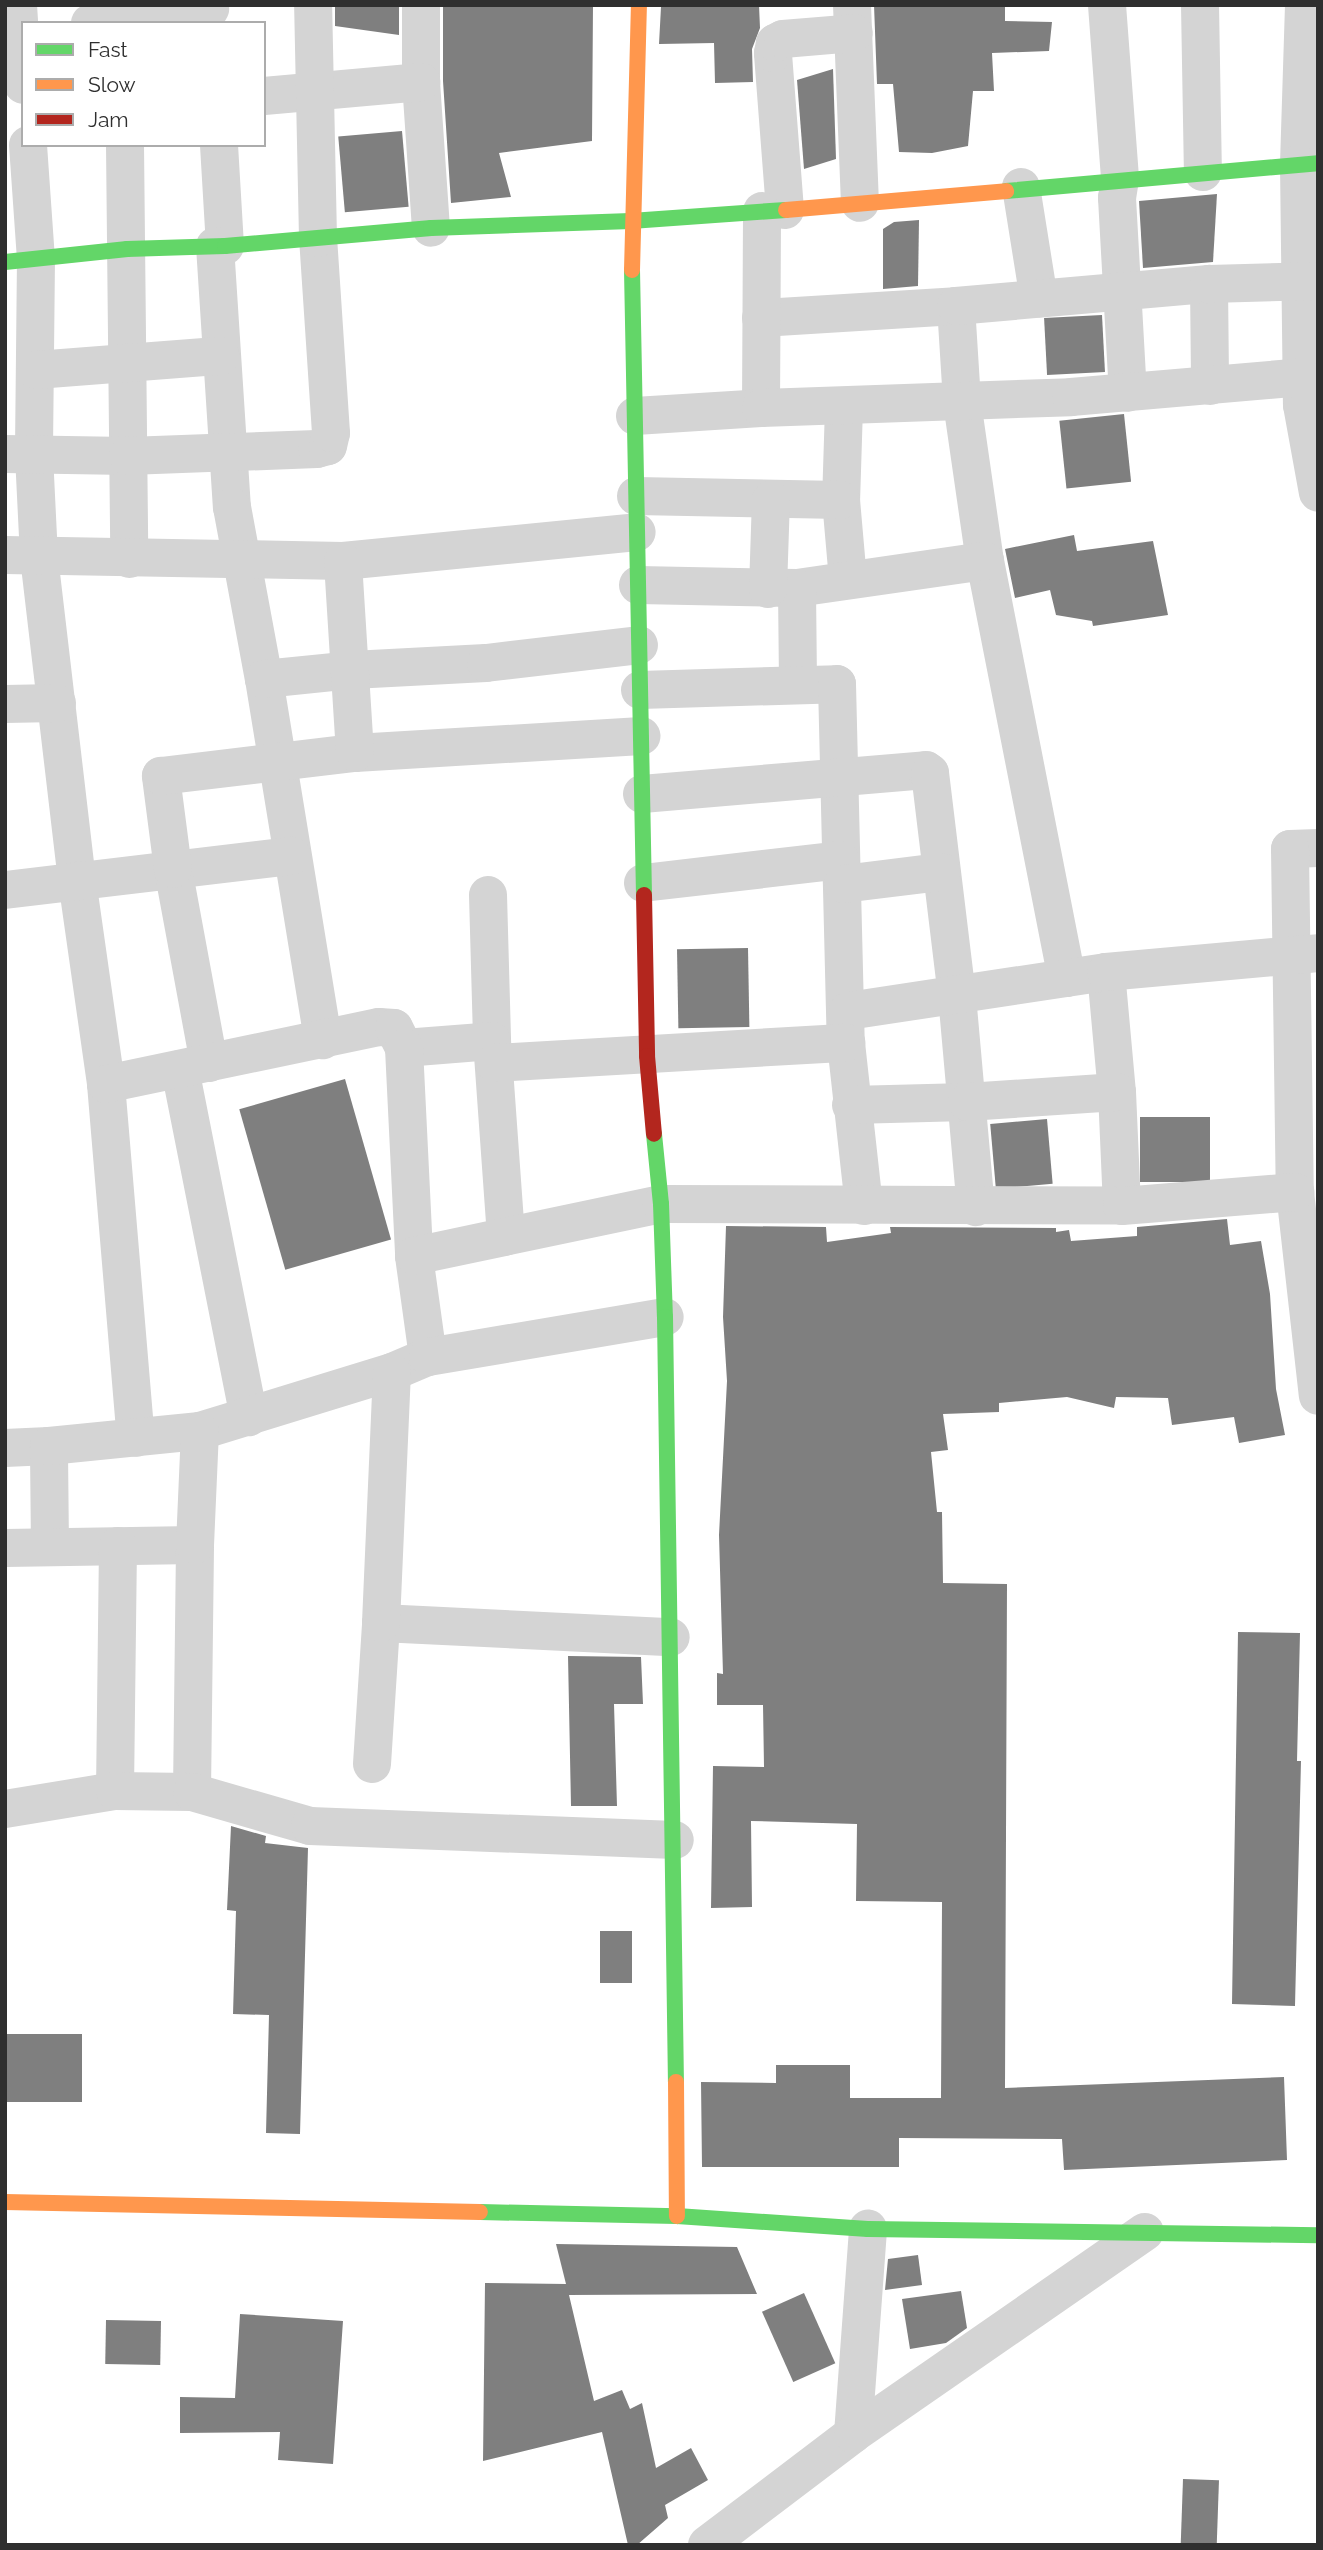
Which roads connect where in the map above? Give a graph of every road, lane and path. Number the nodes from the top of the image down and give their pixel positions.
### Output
1 (313, 5) edge
2 (421, 5) edge
3 (639, 5) edge
4 (1107, 5) edge
5 (1200, 5) edge
6 (1304, 5) edge
7 (210, 12) edge
8 (114, 18) edge
9 (853, 19) edge
10 (16, 23) edge
11 (21, 67) edge
12 (422, 82) junction
13 (316, 90) junction
14 (266, 96) edge
15 (27, 147) edge
16 (125, 147) edge
17 (219, 147) edge
18 (1308, 163) edge
19 (1203, 172) junction
20 (1120, 179) junction
21 (1021, 187) junction
22 (860, 203) junction
23 (774, 210) junction
24 (631, 221) junction
25 (431, 228) junction
26 (318, 238) junction
27 (220, 246) junction
28 (127, 249) junction
29 (21, 260) edge
30 (1309, 282) edge
31 (1209, 284) junction
32 (1124, 293) junction
33 (1039, 299) junction
34 (956, 306) junction
35 (761, 318) junction
36 (220, 356) junction
37 (125, 365) junction
38 (36, 370) junction
39 (1210, 386) junction
40 (1128, 393) junction
41 (1307, 395) edge
42 (962, 402) junction
43 (844, 407) junction
44 (761, 408) junction
45 (635, 416) junction
46 (226, 453) junction
47 (20, 454) edge
48 (128, 456) junction
49 (1318, 492) edge
50 (771, 500) junction
51 (841, 500) junction
52 (637, 514) junction
53 (22, 556) edge
54 (242, 557) junction
55 (129, 559) junction
56 (344, 561) junction
57 (985, 561) junction
58 (848, 580) junction
59 (638, 585) junction
60 (783, 589) junction
61 (639, 645) junction
62 (352, 670) junction
63 (264, 679) junction
64 (797, 685) junction
65 (640, 690) junction
66 (57, 703) junction
67 (5, 705) edge
68 (641, 736) junction
69 (355, 753) junction
70 (278, 761) junction
71 (840, 777) junction
72 (642, 794) junction
73 (1318, 848) edge
74 (292, 856) junction
75 (173, 869) junction
76 (842, 872) junction
77 (941, 872) junction
78 (77, 880) junction
79 (643, 883) junction
80 (5, 890) edge
81 (488, 895) dead end
82 (1304, 954) edge
83 (1106, 972) junction
84 (1066, 978) junction
85 (957, 996) junction
86 (847, 1027) junction
87 (323, 1040) junction
88 (404, 1048) junction
89 (1306, 1049) edge
90 (493, 1052) junction
91 (647, 1056) junction
92 (195, 1066) junction
93 (106, 1084) junction
94 (1117, 1092) junction
95 (967, 1102) junction
96 (851, 1105) junction
97 (1306, 1152) edge
98 (1295, 1192) junction
99 (662, 1204) junction
100 (864, 1206) junction
101 (1122, 1206) junction
102 (976, 1207) junction
103 (506, 1236) junction
104 (414, 1256) junction
105 (665, 1317) junction
106 (428, 1357) junction
107 (392, 1371) junction
108 (1318, 1396) edge
109 (249, 1417) junction
110 (200, 1431) junction
111 (136, 1438) junction
112 (49, 1447) junction
113 (5, 1448) edge
114 (195, 1545) junction
115 (118, 1546) junction
116 (50, 1547) junction
117 (5, 1548) edge
118 (381, 1623) junction
119 (671, 1637) junction
120 (372, 1763) dead end
121 (115, 1791) junction
122 (192, 1792) junction
123 (5, 1809) edge
124 (675, 1840) junction
125 (5, 2202) edge
126 (677, 2216) junction
127 (867, 2229) junction
128 (1145, 2232) junction
129 (1318, 2235) edge
130 (853, 2434) junction
131 (707, 2545) edge

1 - 13 street
2 - 12 street
3 - 24 street
4 - 20 street
5 - 19 street
6 - 18 street
7 - 8 street
9 - 22 street
9 - 23 street
10 - 11 street
12 - 13 street
12 - 25 street
13 - 14 street
13 - 26 street
15 - 29 street
16 - 28 street
17 - 27 street
18 - 19 street
18 - 30 street
19 - 20 street
20 - 21 street
20 - 32 street
21 - 22 street
21 - 33 street
22 - 23 street
23 - 24 street
23 - 35 street
24 - 25 street
24 - 45 street
25 - 26 street
26 - 27 street
26 - 46 street
27 - 28 street
27 - 36 street
28 - 29 street
28 - 37 street
29 - 38 street
30 - 31 street
30 - 41 street
31 - 32 street
31 - 39 street
32 - 33 street
32 - 40 street
33 - 34 street
34 - 35 street
34 - 42 street
35 - 44 street
36 - 37 street
36 - 46 street
37 - 38 street
37 - 48 street
38 - 47 street
39 - 40 street
39 - 41 street
40 - 42 street
41 - 49 street
42 - 43 street
42 - 57 street
43 - 44 street
43 - 51 street
44 - 45 street
45 - 52 street
46 - 48 street
46 - 54 street
47 - 48 street
47 - 53 street
48 - 55 street
50 - 51 street
50 - 52 street
50 - 60 street
51 - 58 street
52 - 56 street
52 - 59 street
53 - 55 street
53 - 66 street
54 - 55 street
54 - 56 street
54 - 63 street
56 - 62 street
57 - 58 street
57 - 84 street
58 - 60 street
59 - 60 street
59 - 61 street
60 - 64 street
61 - 62 street
61 - 65 street
62 - 63 street
62 - 69 street
63 - 70 street
64 - 65 street
64 - 71 street
65 - 68 street
66 - 67 street
66 - 78 street
68 - 69 street
68 - 72 street
69 - 70 street
70 - 74 street
70 - 75 street
71 - 72 street
71 - 76 street
71 - 77 street
72 - 79 street
73 - 82 street
74 - 75 street
74 - 87 street
75 - 78 street
75 - 92 street
76 - 77 street
76 - 79 street
76 - 86 street
77 - 85 street
78 - 80 street
78 - 93 street
79 - 91 street
81 - 90 street
82 - 83 street
82 - 89 street
83 - 84 street
83 - 94 street
84 - 85 street
85 - 86 street
85 - 95 street
86 - 91 street
86 - 96 street
87 - 88 street
87 - 92 street
88 - 90 street
88 - 104 street
89 - 97 street
90 - 91 street
90 - 103 street
91 - 99 street
92 - 93 street
92 - 109 street
93 - 111 street
94 - 95 street
94 - 101 street
95 - 96 street
95 - 102 street
96 - 100 street
97 - 98 street
98 - 101 street
98 - 108 street
99 - 100 street
99 - 103 street
99 - 105 street
100 - 102 street
101 - 102 street
103 - 104 street
104 - 106 street
105 - 106 street
105 - 119 street
106 - 107 street
107 - 109 street
107 - 118 street
109 - 110 street
110 - 111 street
110 - 114 street
111 - 112 street
112 - 113 street
112 - 116 street
114 - 115 street
114 - 122 street
115 - 116 street
115 - 121 street
116 - 117 street
118 - 119 street
118 - 120 street
119 - 124 street
121 - 122 street
121 - 123 street
122 - 124 street
124 - 126 street
125 - 126 street
126 - 127 street
127 - 128 street
127 - 130 street
128 - 129 street
128 - 130 street
130 - 131 street

